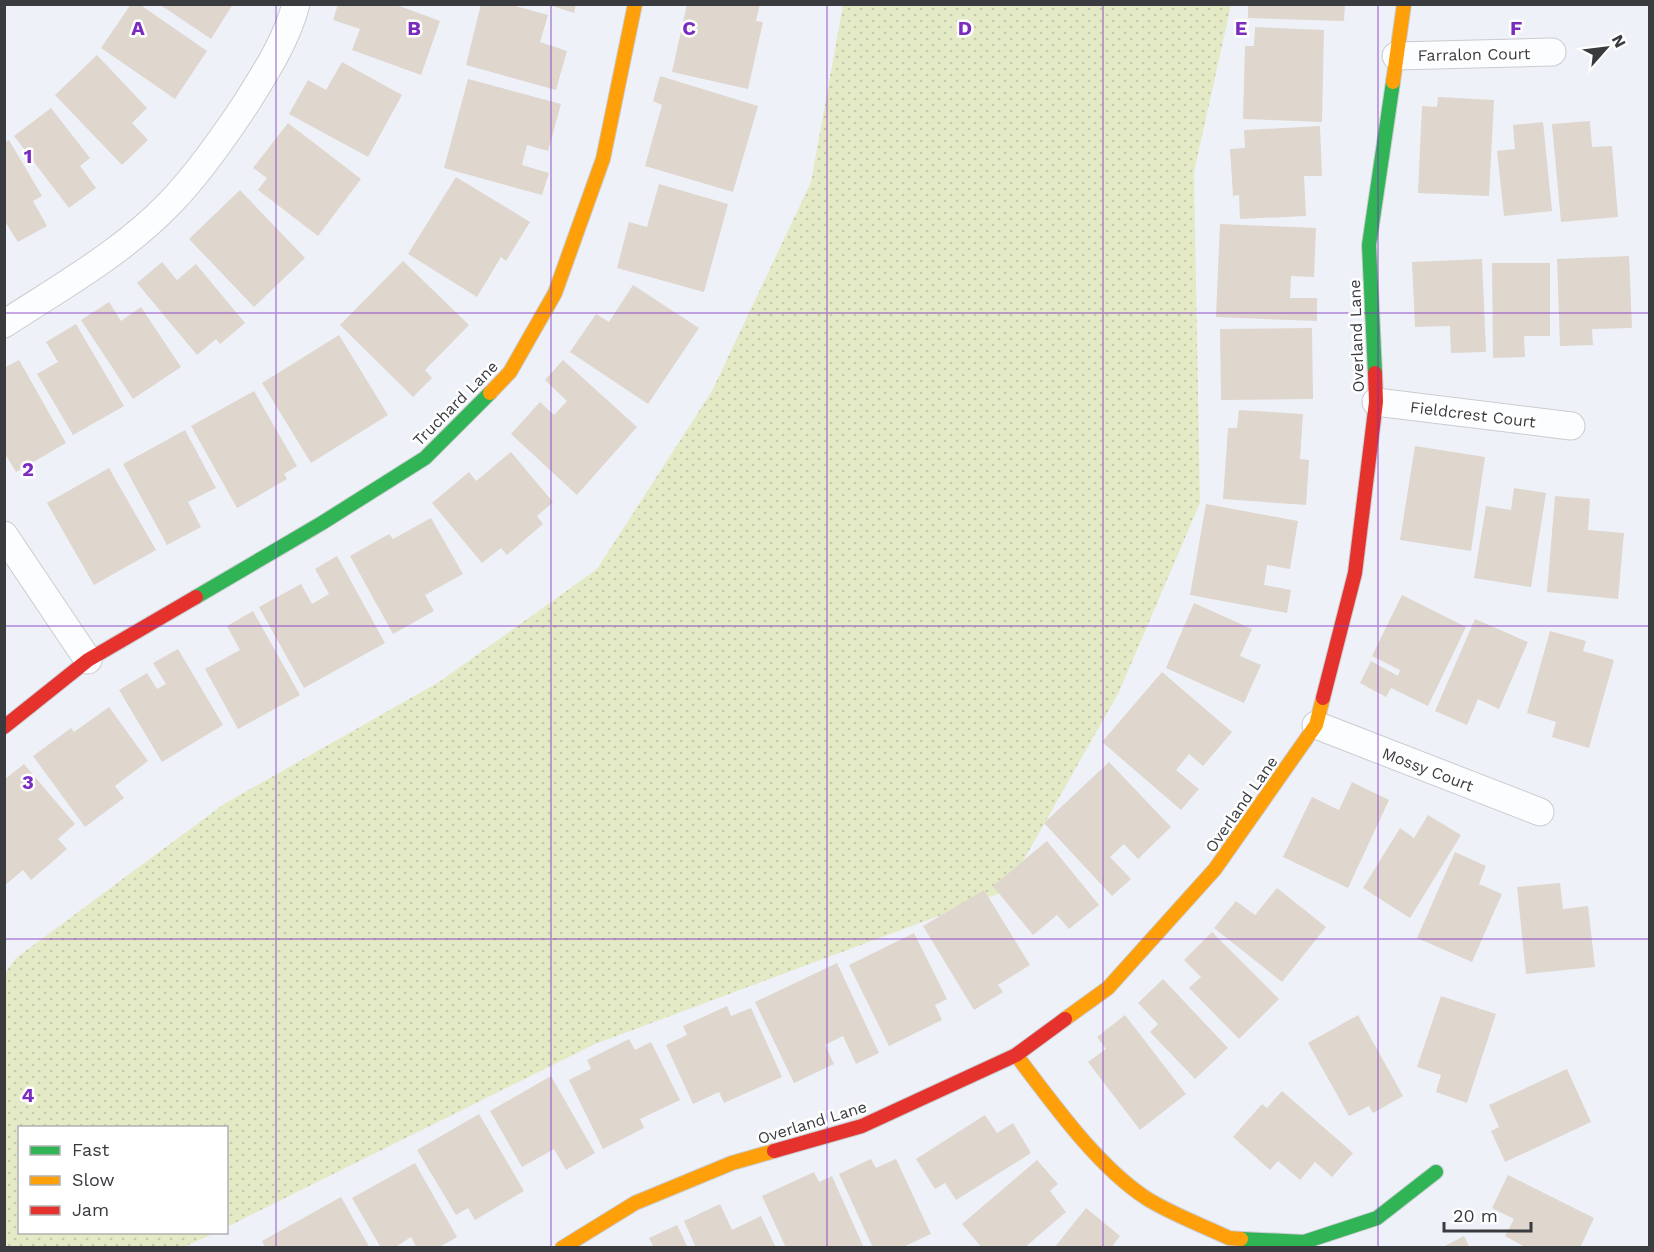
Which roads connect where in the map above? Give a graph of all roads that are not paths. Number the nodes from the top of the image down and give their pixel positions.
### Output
1 (296, 4) edge
2 (635, 4) edge
3 (1404, 4) edge
4 (1552, 52) dead end
5 (1396, 56) junction
6 (4, 324) edge
7 (1376, 402) junction
8 (1571, 426) dead end
9 (4, 535) edge
10 (88, 660) junction
11 (1316, 725) junction
12 (4, 727) edge
13 (1540, 812) dead end
14 (1016, 1055) junction
15 (1436, 1172) dead end
16 (562, 1248) edge

1 - 6 street
2 - 10 street, Truchard Lane
3 - 5 street, Overland Lane
4 - 5 street, Farralon Court
5 - 7 street, Overland Lane
7 - 8 street, Fieldcrest Court
7 - 11 street, Overland Lane
9 - 10 street
10 - 12 street, Truchard Lane
11 - 13 street, Mossy Court
11 - 14 street, Overland Lane
14 - 15 street
14 - 16 street, Overland Lane

